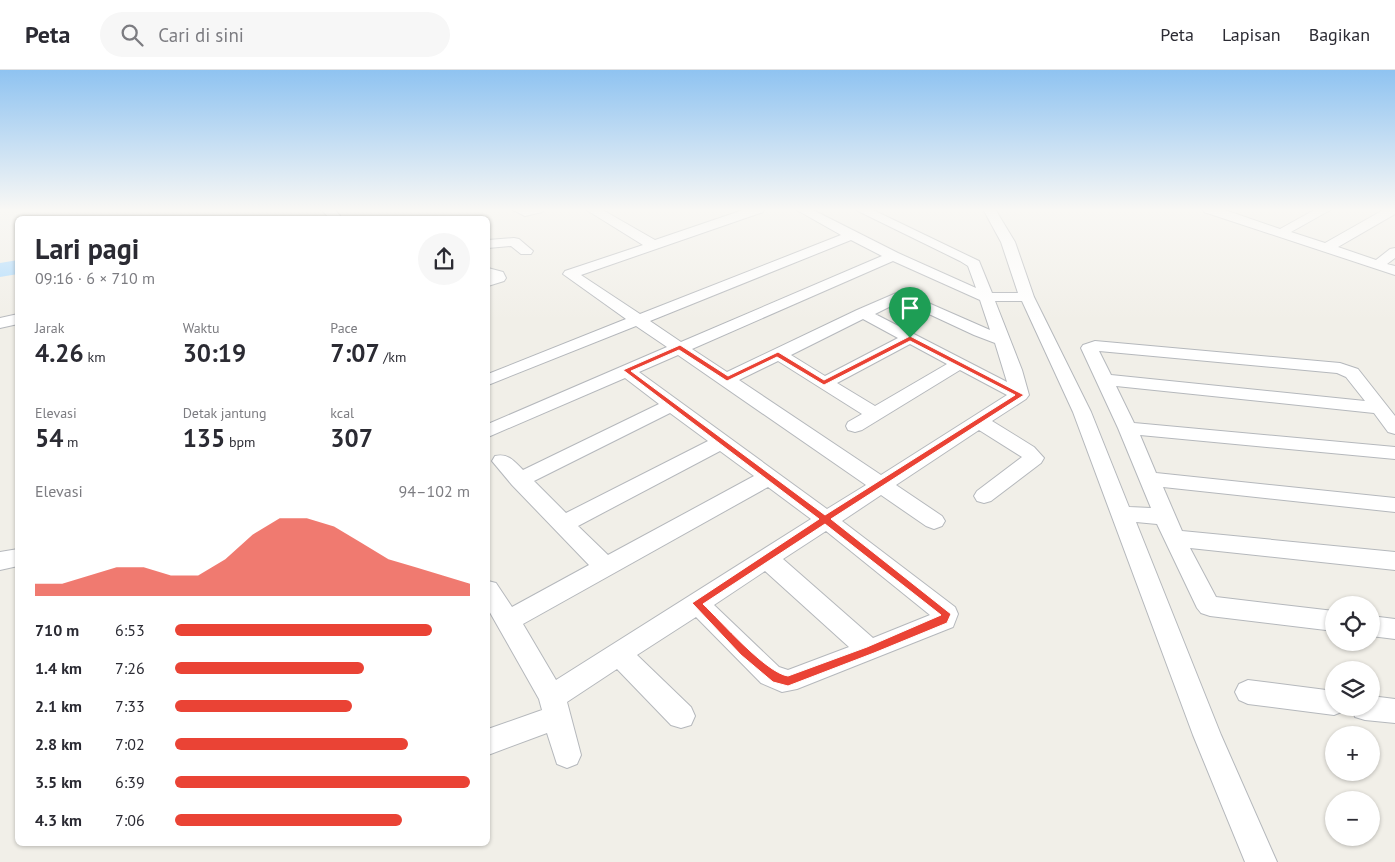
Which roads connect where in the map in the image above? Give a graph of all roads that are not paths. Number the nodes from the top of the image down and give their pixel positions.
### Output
1 (519, 246) edge
2 (650, 246) edge
3 (824, 246) edge
4 (873, 246) edge
5 (938, 246) edge
6 (1009, 246) edge
7 (1327, 246) edge
8 (1330, 247) junction
9 (526, 251) dead end
10 (1395, 252) edge
11 (893, 256) junction
12 (1388, 263) edge
13 (1395, 271) edge
14 (490, 273) edge
15 (490, 281) edge
16 (986, 297) junction
17 (1027, 298) junction
18 (862, 313) junction
19 (15, 320) edge
20 (638, 320) junction
21 (0, 323) edge
22 (910, 338) junction
23 (1000, 339) junction
24 (680, 347) junction
25 (778, 354) junction
26 (958, 364) junction
27 (626, 370) junction
28 (727, 378) junction
29 (490, 379) edge
30 (1104, 380) junction
31 (824, 383) junction
32 (1020, 395) junction
33 (672, 405) junction
34 (1379, 408) junction
35 (875, 414) junction
36 (978, 421) junction
37 (855, 426) dead end
38 (1127, 428) junction
39 (1395, 428) edge
40 (490, 429) edge
41 (722, 442) junction
42 (1395, 453) edge
43 (502, 461) dead end
44 (769, 477) junction
45 (1149, 479) junction
46 (519, 480) junction
47 (881, 484) junction
48 (984, 496) dead end
49 (1395, 505) edge
50 (1139, 515) junction
51 (825, 519) junction
52 (934, 521) dead end
53 (563, 524) junction
54 (1174, 538) junction
55 (15, 558) edge
56 (766, 558) junction
57 (0, 561) edge
58 (1395, 561) edge
59 (605, 568) junction
60 (490, 593) edge
61 (697, 603) junction
62 (1325, 620) edge
63 (508, 621) junction
64 (1380, 627) edge
65 (1395, 629) edge
66 (870, 650) junction
67 (618, 654) junction
68 (1248, 692) dead end
69 (1325, 703) edge
70 (555, 707) junction
71 (1380, 710) edge
72 (1395, 711) edge
73 (681, 716) dead end
74 (490, 741) edge
75 (567, 755) dead end
76 (1261, 862) edge

1 - 9 street
2 - 20 street
3 - 20 street
4 - 11 street
5 - 16 street
6 - 17 street
7 - 8 street
8 - 12 street
8 - 13 street
10 - 12 street
11 - 16 street
11 - 24 street
14 - 15 street
16 - 17 street
16 - 23 street
17 - 50 street
18 - 22 street
18 - 23 street
18 - 25 street
19 - 21 street
20 - 24 street
20 - 29 street
22 - 26 street
22 - 31 street
23 - 32 street
24 - 27 street
24 - 28 street
25 - 28 street
25 - 31 street
26 - 32 street
26 - 35 street
27 - 33 street
27 - 40 street
28 - 47 street
30 - 34 street
30 - 34 street
30 - 38 street
31 - 35 street
32 - 36 street
33 - 41 street
33 - 46 street
34 - 39 street
35 - 37 street
36 - 47 street
36 - 48 street
38 - 42 street
38 - 45 street
41 - 44 street
41 - 53 street
43 - 46 street
44 - 51 street
44 - 59 street
45 - 49 street
45 - 50 street
46 - 53 street
47 - 51 street
47 - 52 street
50 - 54 street
50 - 76 street
51 - 56 street
51 - 66 street
53 - 59 street
54 - 58 street
54 - 62 street
55 - 57 street
56 - 61 street
56 - 66 street
59 - 63 street
60 - 63 street
61 - 66 street
61 - 67 street
63 - 70 street
64 - 65 street
67 - 70 street
67 - 73 street
68 - 69 street
70 - 74 street
70 - 75 street
71 - 72 street

